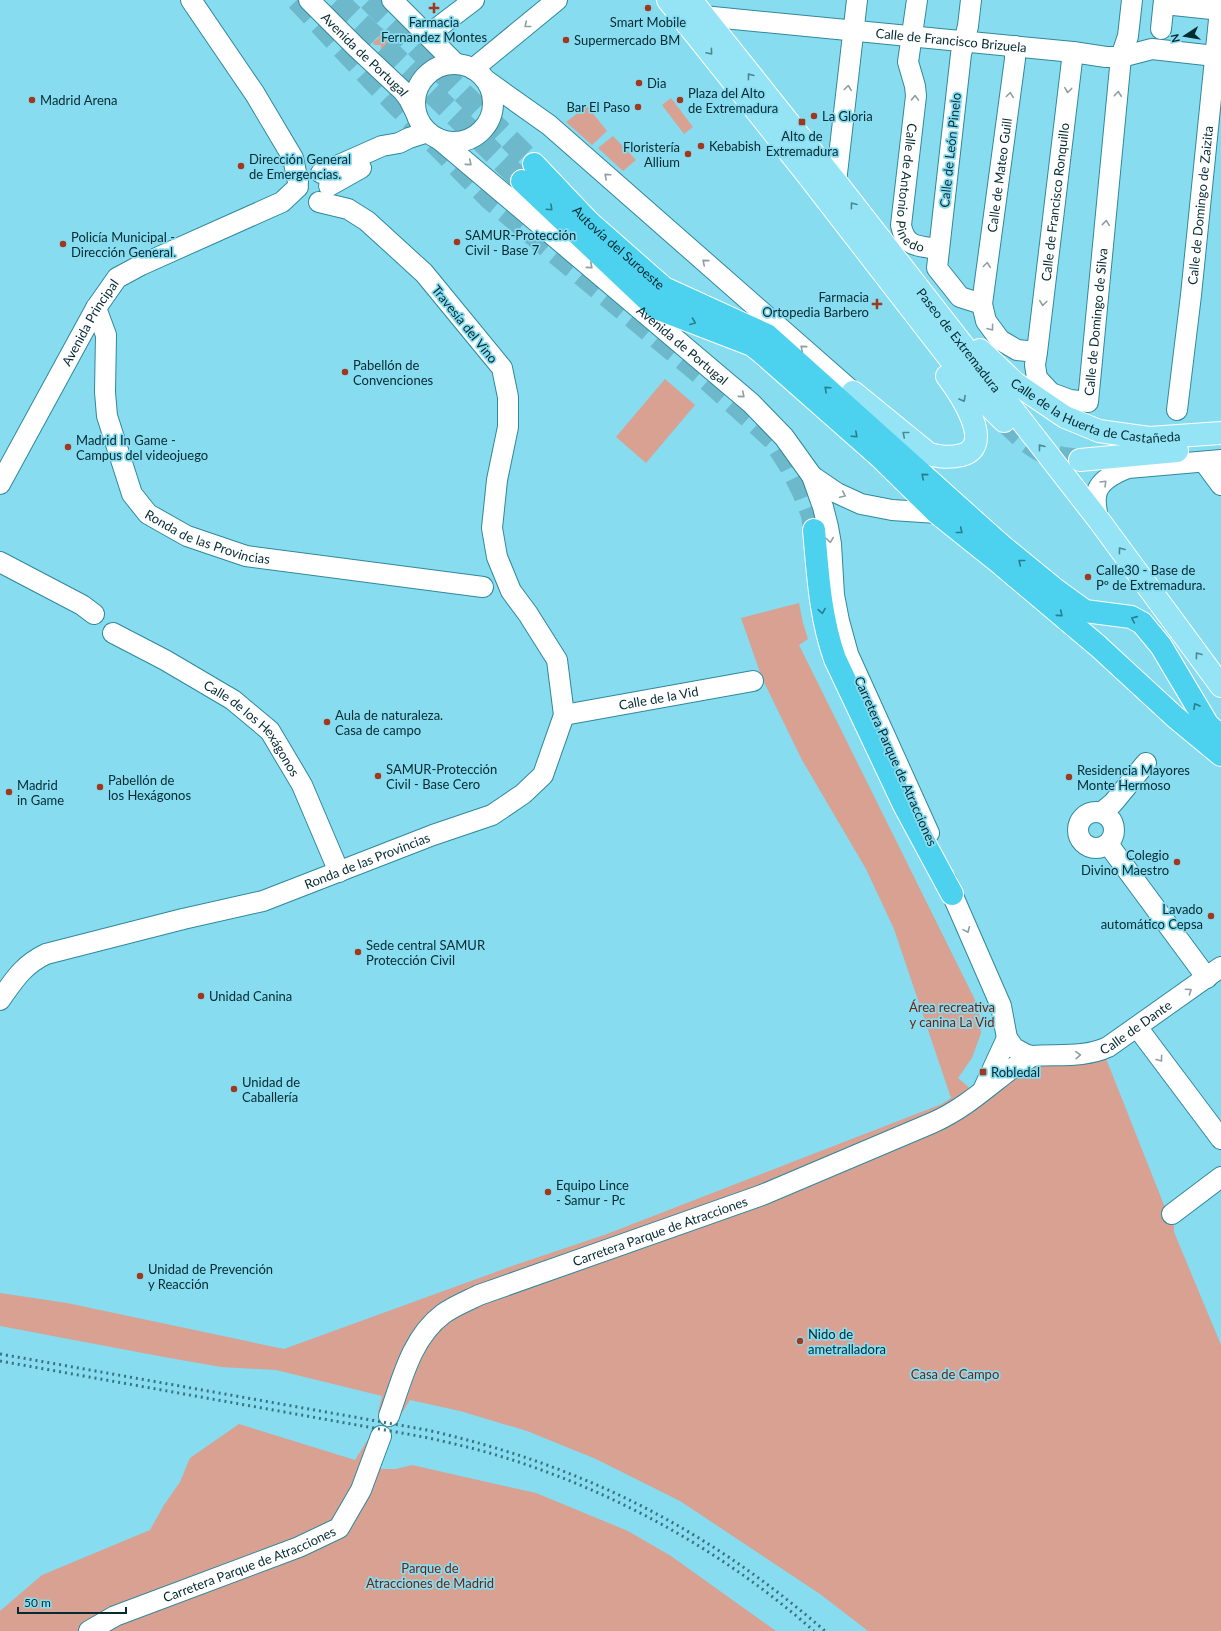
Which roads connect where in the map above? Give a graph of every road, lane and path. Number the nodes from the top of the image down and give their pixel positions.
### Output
1 (191, 0) edge
2 (309, 0) edge
3 (392, 0) edge
4 (474, 0) edge
5 (557, 0) edge
6 (668, 0) edge
7 (857, 0) edge
8 (917, 0) edge
9 (971, 0) edge
10 (1132, 0) edge
11 (1164, 2) edge
12 (1221, 7) edge
13 (694, 14) edge
14 (1161, 29) dead end
15 (854, 31) junction
16 (428, 35) junction
17 (912, 36) junction
18 (965, 41) junction
19 (1014, 46) junction
20 (1073, 52) junction
21 (1215, 56) junction
22 (1122, 57) junction
23 (472, 71) junction
24 (426, 127) junction
25 (1213, 151) edge
26 (806, 173) junction
27 (836, 182) junction
28 (311, 184) junction
29 (870, 227) junction
30 (938, 254) junction
31 (982, 304) junction
32 (96, 308) junction
33 (1037, 352) junction
34 (853, 392) joint
35 (1177, 410) dead end
36 (1004, 421) tunnel mouth
37 (1221, 433) edge
38 (1221, 446) edge
39 (1080, 460) tunnel mouth
40 (1213, 461) edge
41 (812, 476) junction
42 (0, 484) edge
43 (1221, 485) edge
44 (937, 513) junction
45 (1098, 519) junction
46 (814, 530) tunnel mouth
47 (0, 562) edge
48 (483, 587) dead end
49 (511, 591) joint
50 (94, 614) dead end
51 (113, 633) dead end
52 (753, 681) dead end
53 (1221, 686) edge
54 (564, 715) junction
55 (1221, 736) edge
56 (1221, 755) edge
57 (1146, 764) dead end
58 (1102, 812) junction
59 (1108, 844) junction
60 (338, 872) junction
61 (952, 894) junction
62 (1214, 972) edge
63 (0, 1000) edge
64 (1137, 1027) junction
65 (1006, 1031) junction
66 (1035, 1056) junction
67 (981, 1093) junction
68 (1221, 1139) edge
69 (1221, 1177) edge
70 (1172, 1214) dead end
71 (389, 1416) dead end
72 (381, 1436) dead end
73 (89, 1631) edge

1 - 28 street
2 - 24 street, Avenida de Portugal
3 - 16 street
4 - 16 street
5 -> 23 street
6 - 13 main road, Paseo de Extremadura
7 - 15 street
8 - 17 street
9 - 18 street, Calle de León Pinelo
10 - 22 street
11 - 12 street
11 - 14 street
12 - 21 street, Calle de Domingo de Zaizita
13 - 15 street, Calle de Francisco Brizuela
13 -> 26 main road, Paseo de Extremadura
27 -> 13 main road, Paseo de Extremadura
15 - 17 street, Calle de Francisco Brizuela
27 -> 15 street
16 - 23 street
17 - 18 street, Calle de Francisco Brizuela
30 -> 17 street, Calle de Antonio Pinedo
18 - 19 street, Calle de Francisco Brizuela
18 - 30 street, Calle de León Pinelo
19 - 20 street, Calle de Francisco Brizuela
31 -> 19 street, Calle de Mateo Guill
20 - 22 street, Calle de Francisco Brizuela
20 -> 33 street, Calle de Francisco Ronquillo
21 - 22 street, Calle de Francisco Brizuela
21 - 25 street, Calle de Domingo de Zaizita
33 -> 22 street, Calle de Domingo de Silva
23 - 24 street, Avenida de Portugal
23 - 24 street
34 -> 23 street
24 - 28 street, Avenida Principal
24 -> 41 street, Avenida de Portugal
25 - 35 street, Calle de Domingo de Zaizita
26 -> 34 main road
26 - 36 main road, Paseo de Extremadura
29 -> 27 main road, Paseo de Extremadura
28 - 32 street, Avenida Principal
28 - 49 street, Travesía del Vino
29 - 37 main road, Calle de la Huerta de Castañeda
45 -> 29 main road, Paseo de Extremadura
30 - 31 street
31 -> 33 street
32 - 42 street, Avenida Principal
32 - 48 street, Ronda de las Provincias
38 - 39 main road
40 - 43 street
45 -> 40 street
41 -> 44 street, Avenida de Portugal
41 -> 61 street, Carretera Parque de Atracciones
55 -> 44 highway, Autovía del Suroeste
44 -> 56 highway
53 -> 45 main road, Paseo de Extremadura
46 -> 61 highway
47 - 50 street
49 - 54 street, Ronda de las Provincias
51 - 60 street, Calle de los Hexágonos
52 - 54 street, Calle de la Vid
54 - 60 street, Ronda de las Provincias
57 - 58 street
58 - 59 street
58 - 59 street
59 - 62 street
60 - 63 street, Ronda de las Provincias
61 -> 65 street, Carretera Parque de Atracciones
64 -> 62 street, Calle de Dante
66 -> 64 street, Calle de Dante
64 -> 68 street
65 - 66 street
65 - 67 street, Carretera Parque de Atracciones
66 - 67 street, Carretera Parque de Atracciones
67 - 71 street, Carretera Parque de Atracciones
69 - 70 street
72 - 73 street, Carretera Parque de Atracciones

